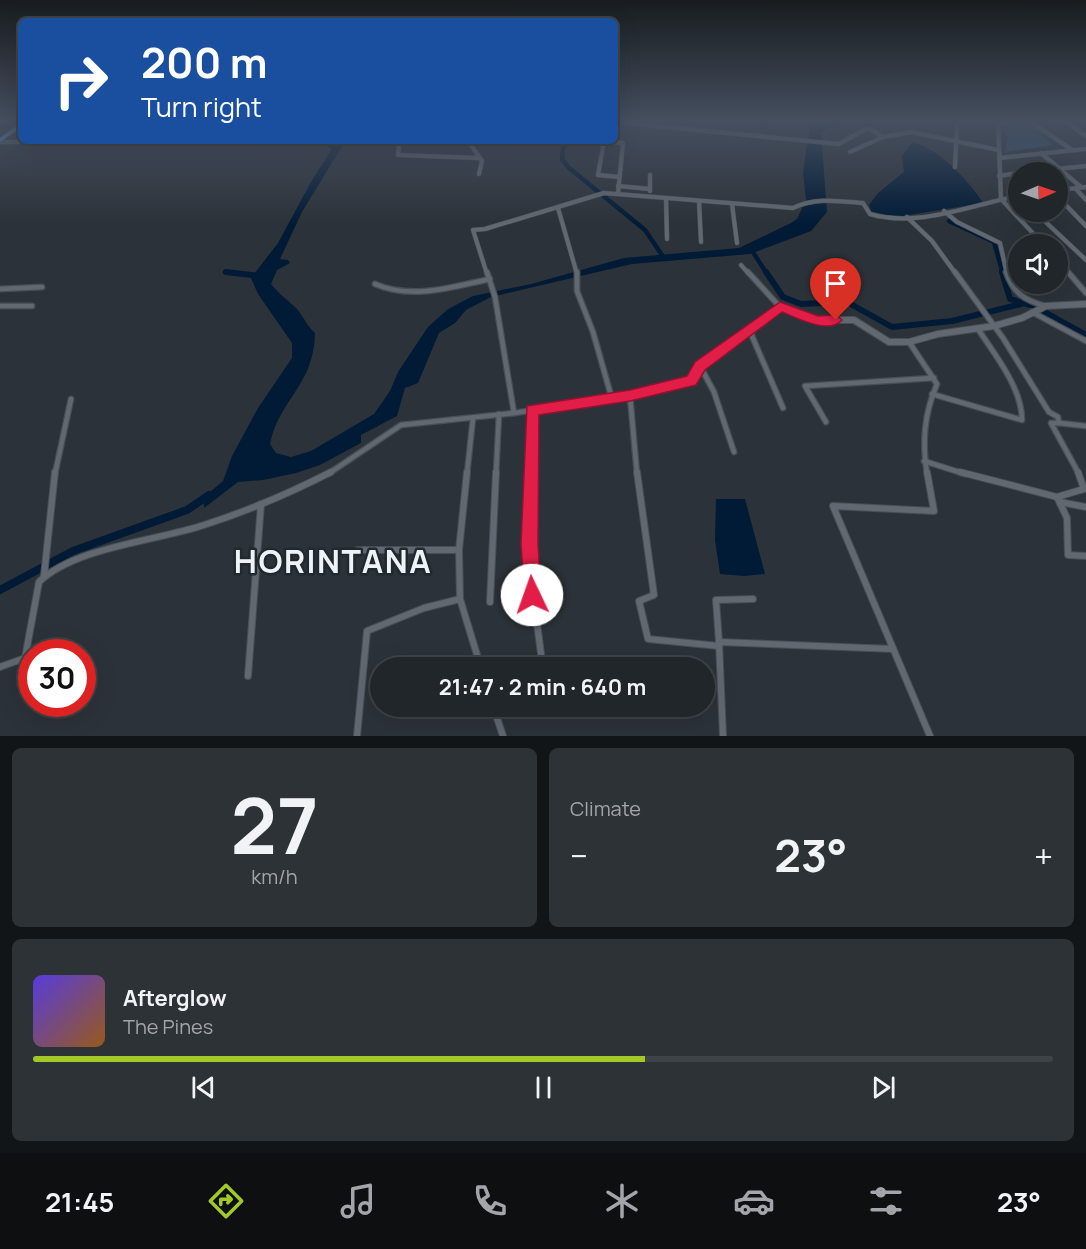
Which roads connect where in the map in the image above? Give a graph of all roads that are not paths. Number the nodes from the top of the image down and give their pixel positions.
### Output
1 (407, 155) edge
2 (477, 155) edge
3 (600, 155) edge
4 (621, 155) edge
5 (955, 155) edge
6 (1021, 155) edge
7 (479, 158) junction
8 (999, 158) joint
9 (1086, 166) edge
10 (955, 167) dead end
11 (1068, 167) edge
12 (479, 174) dead end
13 (650, 175) dead end
14 (1008, 175) edge
15 (999, 176) junction
16 (1068, 176) edge
17 (619, 177) junction
18 (618, 186) junction
19 (1083, 187) edge
20 (1075, 188) junction
21 (650, 189) junction
22 (1068, 189) edge
23 (618, 193) junction
24 (650, 197) junction
25 (666, 198) junction
26 (1008, 198) edge
27 (1001, 199) junction
28 (1086, 200) edge
29 (699, 201) junction
30 (732, 204) junction
31 (1068, 207) edge
32 (558, 208) junction
33 (944, 211) junction
34 (907, 217) junction
35 (1046, 222) edge
36 (1086, 226) edge
37 (1034, 234) edge
38 (667, 239) dead end
39 (701, 242) dead end
40 (737, 243) dead end
41 (1086, 260) edge
42 (741, 266) dead end
43 (1068, 272) edge
44 (490, 279) junction
45 (375, 284) dead end
46 (42, 287) dead end
47 (0, 289) edge
48 (1086, 293) edge
49 (1086, 304) edge
50 (0, 306) edge
51 (32, 306) dead end
52 (780, 307) junction
53 (1044, 307) junction
54 (1033, 311) junction
55 (994, 326) junction
56 (749, 329) junction
57 (978, 329) junction
58 (1086, 340) edge
59 (909, 342) junction
60 (700, 366) junction
61 (934, 378) junction
62 (932, 394) junction
63 (630, 396) junction
64 (71, 399) dead end
65 (612, 399) junction
66 (783, 408) dead end
67 (532, 410) junction
68 (514, 413) junction
69 (499, 414) junction
70 (474, 418) junction
71 (825, 422) dead end
72 (1059, 423) junction
73 (1086, 426) edge
74 (734, 452) dead end
75 (924, 460) junction
76 (1059, 500) junction
77 (261, 504) junction
78 (1086, 507) edge
79 (358, 550) dead end
80 (459, 550) junction
81 (1086, 556) edge
82 (44, 576) junction
83 (460, 599) junction
84 (753, 599) dead end
85 (490, 602) dead end
86 (719, 644) junction
87 (893, 649) junction
88 (478, 657) edge
89 (541, 657) edge
90 (0, 667) edge
91 (248, 676) dead end
92 (497, 717) edge
93 (357, 736) edge
94 (503, 736) edge
95 (723, 736) edge
96 (930, 736) edge

1 - 7 street
2 - 7 street
3 - 17 street
4 - 17 street
5 - 10 street
6 - 8 street
7 - 12 street
8 - 15 street
9 - 11 street
13 - 21 street
14 - 15 street
15 - 27 street
16 - 19 street
17 - 18 street
18 - 21 street
18 - 23 street
19 - 20 street
20 - 22 street
20 - 28 street
21 - 24 street
23 - 24 street
23 - 32 street
24 - 25 street
25 - 29 street
25 - 38 street
26 - 27 street
27 - 33 street
27 - 37 street
29 - 30 street
29 - 39 street
30 - 34 street
30 - 40 street
31 - 36 street
32 - 44 street
32 - 65 street
33 - 34 street
33 - 53 street
34 - 55 street
35 - 41 street
42 - 52 street
43 - 48 street
44 - 45 street
44 - 68 street
46 - 47 street
49 - 53 street
50 - 51 street
52 - 56 street
52 - 59 street
53 - 54 street
54 - 55 street
54 - 58 street
55 - 57 street
55 - 72 street
56 - 60 street
56 - 66 street
57 - 59 street
57 - 62 street
59 - 61 street
60 - 63 street
60 - 74 street
61 - 62 street
61 - 71 street
62 - 75 street
63 - 65 street
63 - 86 street
64 - 82 street
65 - 67 street
67 - 68 street
67 - 89 street
68 - 69 street
69 - 70 street
69 - 85 street
70 - 77 street
70 - 80 street
72 - 73 street
72 - 76 street
75 - 76 street
75 - 87 street
76 - 78 street
76 - 81 street
77 - 82 street
77 - 91 street
79 - 80 street
80 - 83 street
82 - 90 street
83 - 88 street
83 - 93 street
84 - 86 street
86 - 87 street
86 - 95 street
87 - 96 street
92 - 94 street

